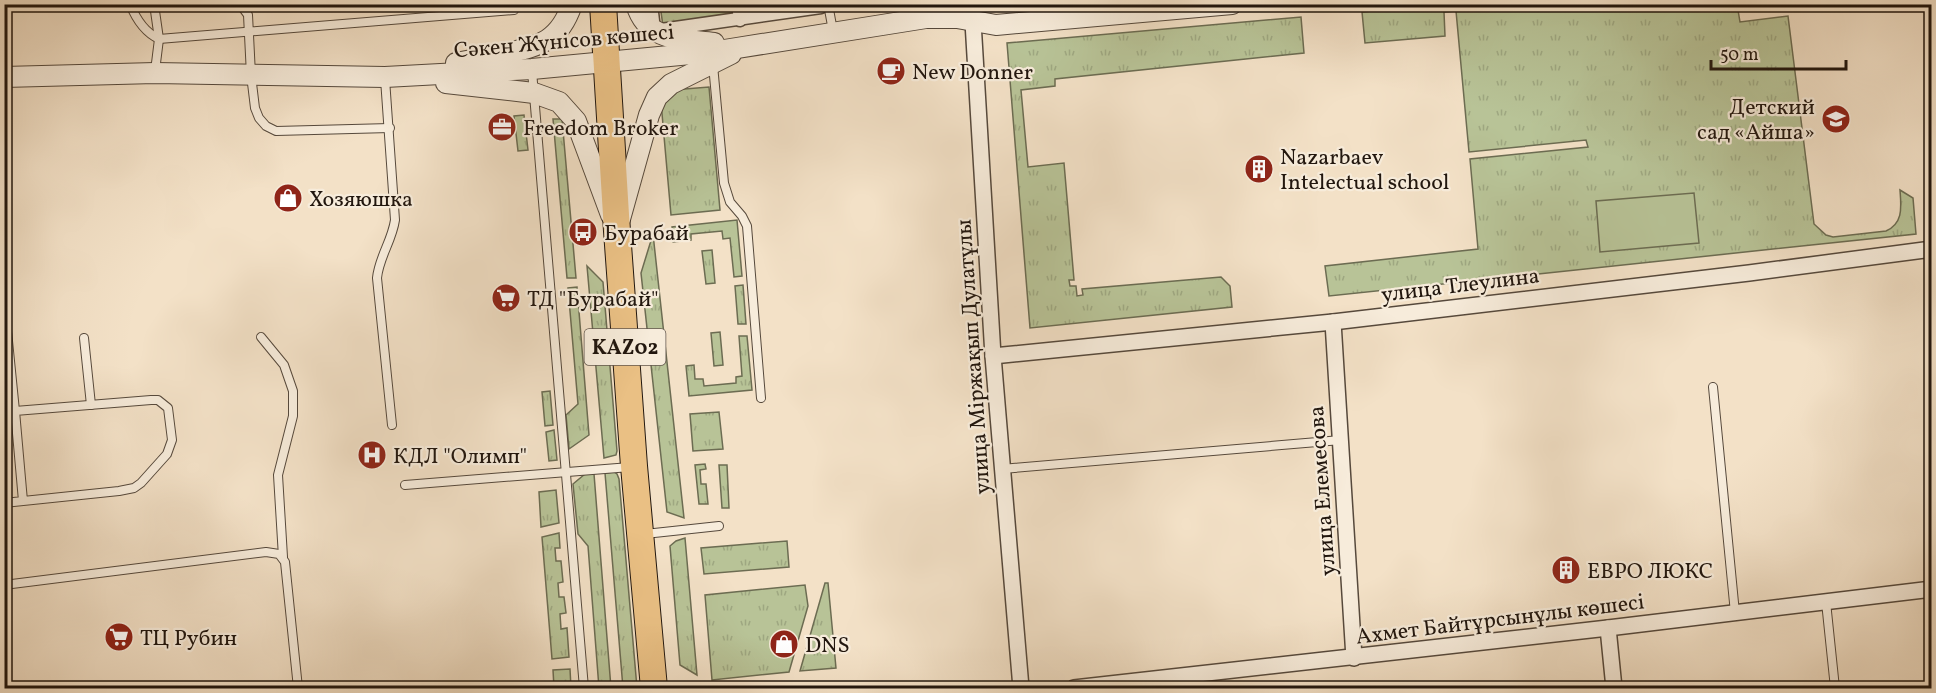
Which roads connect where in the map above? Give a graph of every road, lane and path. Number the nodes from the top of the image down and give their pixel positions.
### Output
1 (130, 4) edge
2 (154, 4) edge
3 (240, 4) edge
4 (572, 4) edge
5 (603, 4) edge
6 (636, 4) edge
7 (651, 4) edge
8 (738, 4) edge
9 (820, 4) edge
10 (828, 4) edge
11 (1232, 4) edge
12 (514, 10) dead end
13 (962, 17) junction
14 (740, 20) junction
15 (654, 26) junction
16 (249, 31) junction
17 (833, 31) junction
18 (159, 39) junction
19 (747, 46) junction
20 (712, 57) junction
21 (606, 62) junction
22 (532, 69) junction
23 (155, 73) junction
24 (250, 75) junction
25 (4, 77) edge
26 (388, 77) junction
27 (534, 93) junction
28 (390, 128) junction
29 (617, 231) junction
30 (1932, 249) edge
31 (4, 302) edge
32 (1333, 322) junction
33 (261, 337) dead end
34 (84, 338) dead end
35 (993, 356) junction
36 (1713, 387) dead end
37 (761, 399) dead end
38 (91, 405) junction
39 (15, 411) junction
40 (393, 425) dead end
41 (1341, 440) junction
42 (634, 466) junction
43 (1002, 469) junction
44 (567, 471) junction
45 (405, 485) dead end
46 (23, 501) junction
47 (4, 503) edge
48 (719, 526) dead end
49 (640, 534) junction
50 (283, 557) junction
51 (4, 585) edge
52 (1932, 589) edge
53 (1826, 602) junction
54 (1734, 613) junction
55 (1608, 628) junction
56 (1354, 657) junction
57 (298, 688) edge
58 (584, 688) edge
59 (654, 688) edge
60 (1021, 688) edge
61 (1074, 688) edge
62 (1614, 688) edge
63 (1835, 688) edge

1 - 18 lane
2 - 18 lane
3 - 16 lane
4 - 26 street
5 - 21 highway, KАZ02
6 - 15 street
7 - 15 street
8 - 14 street
9 - 14 street
10 - 17 lane
11 - 13 street
12 - 16 lane
13 - 17 street
13 - 35 street, улица Міржақып Дулатұлы
14 - 15 street
15 - 19 street
16 - 18 lane
16 - 24 lane
17 - 19 street
18 - 23 lane
19 - 20 street
20 - 21 street, Сәкен Жүнісов көшесі
20 - 29 street
20 - 37 lane
21 - 22 street, Сәкен Жүнісов көшесі
21 - 29 highway, KАZ02
22 - 26 street, Сәкен Жүнісов көшесі
22 - 27 lane
23 - 24 street, Сәкен Жүнісов көшесі
23 - 25 street, Сәкен Жүнісов көшесі
24 - 26 street, Сәкен Жүнісов көшесі
24 - 28 lane
26 - 27 street
26 - 28 lane
27 - 29 street
27 - 44 lane
28 - 40 lane
29 - 42 highway, KАZ02
30 - 32 street, улица Тлеулина
31 - 39 lane
32 - 35 street, улица Тлеулина
32 - 41 street, улица Елемесова
33 - 50 lane
34 - 38 lane
35 - 43 street, улица Міржақып Дулатұлы
36 - 54 lane
38 - 39 lane
38 - 46 lane
39 - 46 lane
41 - 43 lane
41 - 56 street, улица Елемесова
42 - 44 lane
42 - 49 highway, KАZ02
43 - 60 street, улица Міржақып Дулатұлы
44 - 45 lane
44 - 58 lane
46 - 47 lane
48 - 49 lane
49 - 59 highway, KАZ02
50 - 51 lane
50 - 57 lane
52 - 53 street, Ахмет Байтұрсынұлы көшесі
53 - 54 street, Ахмет Байтұрсынұлы көшесі
53 - 63 lane
54 - 55 street, Ахмет Байтұрсынұлы көшесі
55 - 56 street, Ахмет Байтұрсынұлы көшесі
55 - 62 street
56 - 61 street, Ахмет Байтұрсынұлы көшесі

